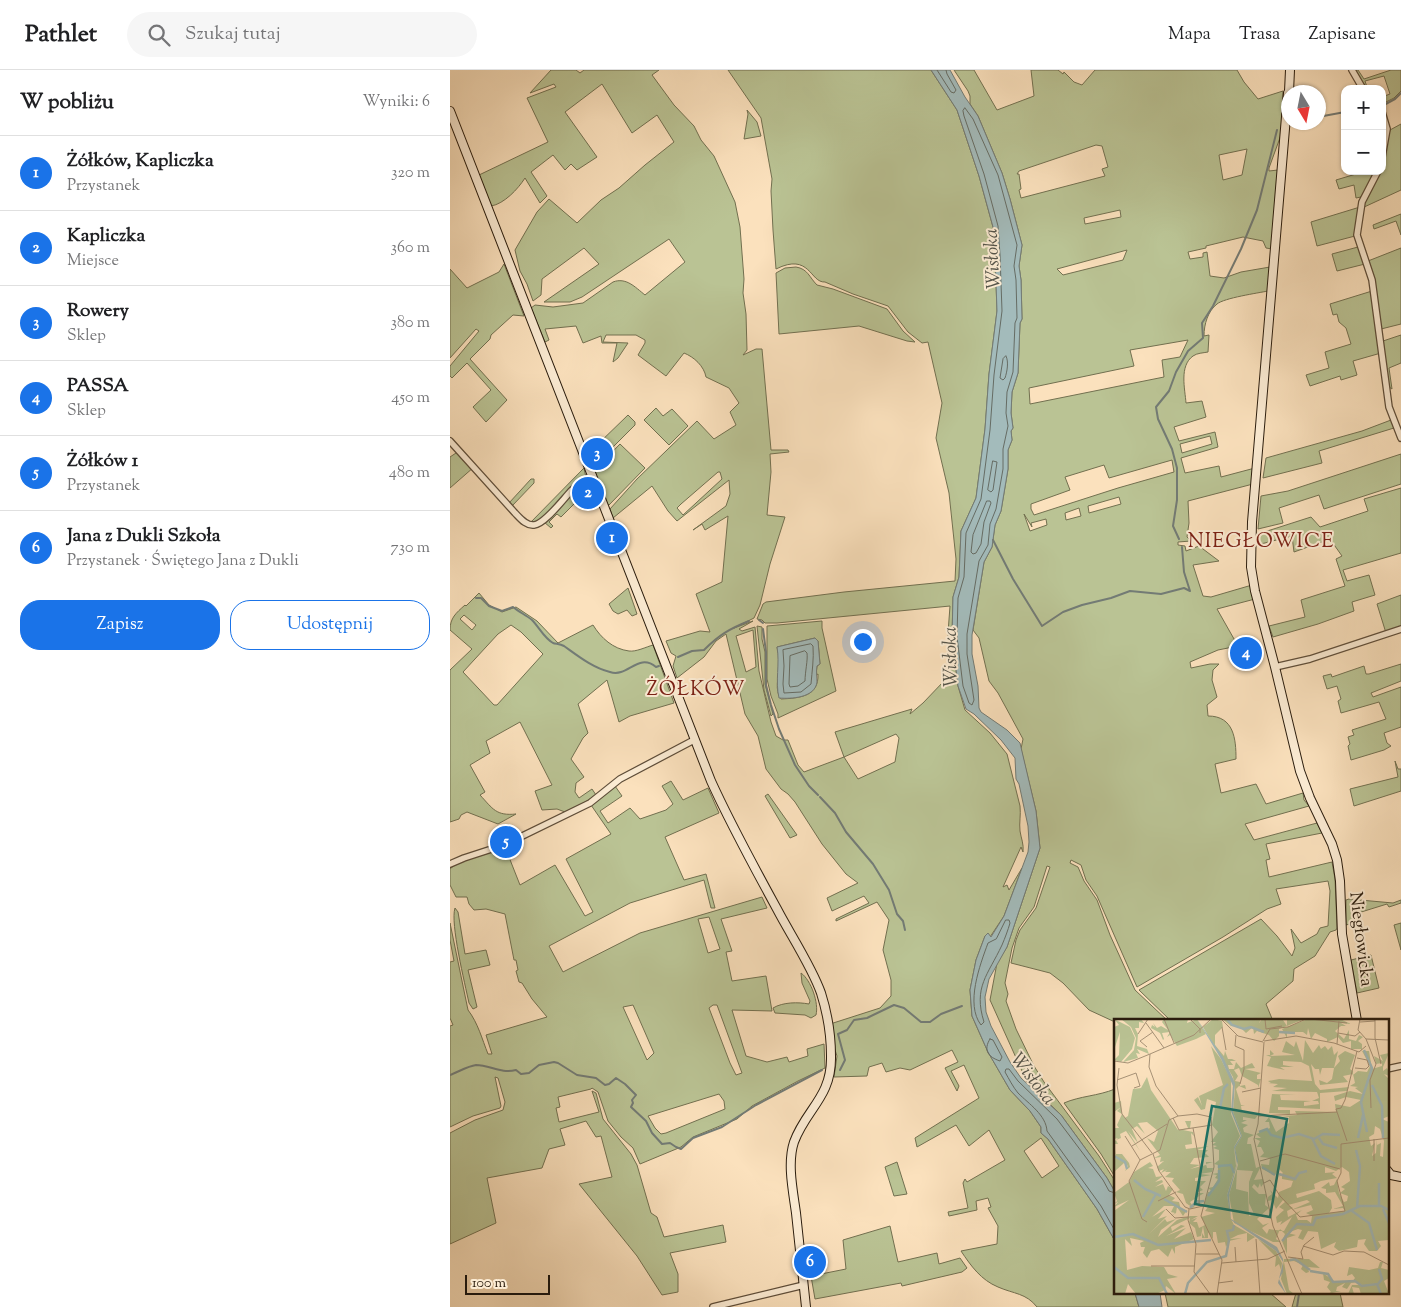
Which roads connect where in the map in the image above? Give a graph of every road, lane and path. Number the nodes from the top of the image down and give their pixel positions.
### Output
1 (1290, 70) edge
2 (1352, 70) edge
3 (1289, 85) edge
4 (1361, 85) edge
5 (450, 111) edge
6 (1386, 123) edge
7 (1285, 130) edge
8 (1386, 138) edge
9 (1376, 175) edge
10 (1401, 438) edge
11 (450, 441) edge
12 (594, 479) junction
13 (1401, 629) edge
14 (1275, 667) junction
15 (694, 740) junction
16 (450, 864) edge
17 (1357, 1019) edge
18 (1401, 1066) edge
19 (1388, 1070) edge
20 (1388, 1171) edge
21 (1401, 1177) edge
22 (804, 1285) junction
23 (713, 1307) edge
24 (806, 1307) edge

1 - 3 main road, Niegłowicka
2 - 4 street
5 - 12 main road
6 - 8 street
7 - 14 main road, Niegłowicka
9 - 10 street
11 - 12 street
12 - 15 main road
13 - 14 street
14 - 17 main road, Niegłowicka
15 - 16 street
15 - 22 main road
18 - 19 street
20 - 21 main road
22 - 23 street
22 - 24 main road

